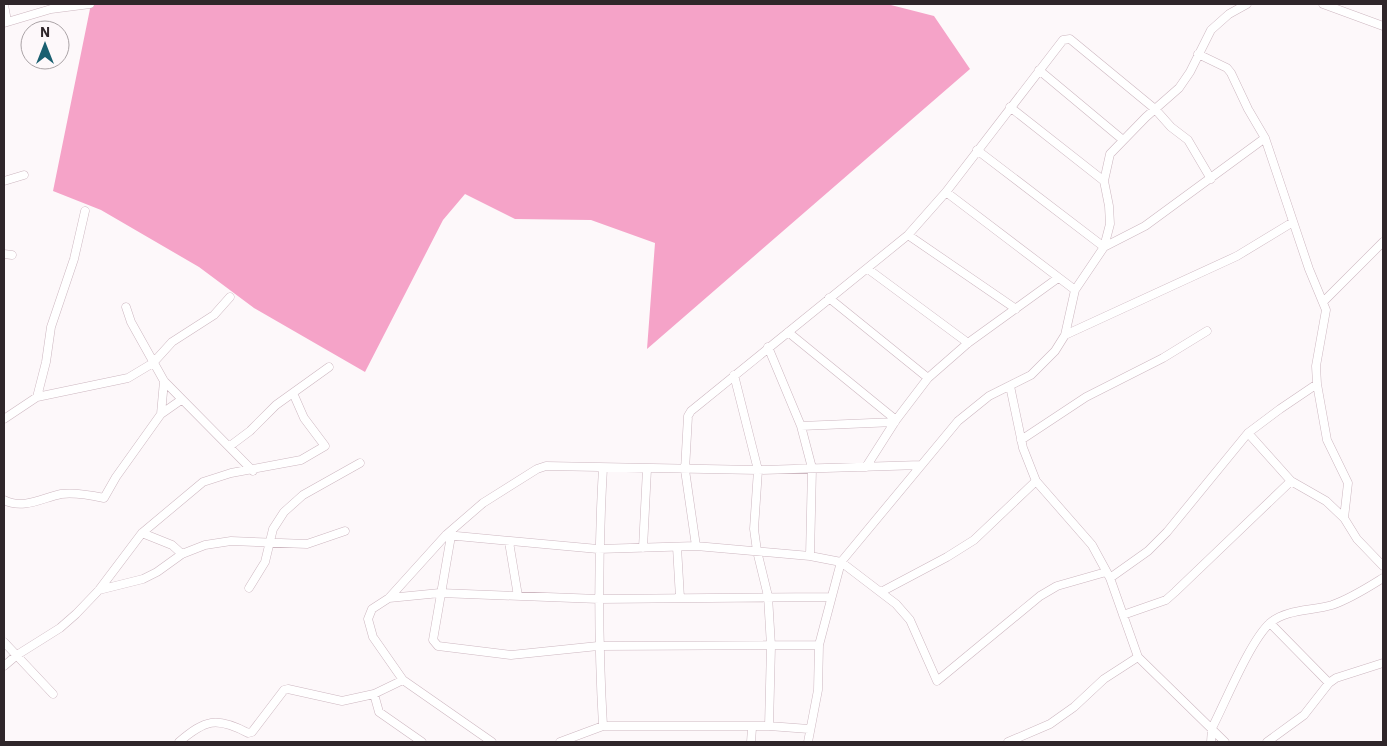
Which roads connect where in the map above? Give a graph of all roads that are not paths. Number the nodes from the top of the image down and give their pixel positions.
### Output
1 (90, 4) edge
2 (1247, 4) edge
3 (1323, 4) edge
4 (4, 5) edge
5 (6, 22) edge
6 (1383, 26) edge
7 (1198, 54) junction
8 (1039, 70) junction
9 (1010, 107) junction
10 (1155, 109) junction
11 (1265, 138) junction
12 (1124, 140) junction
13 (977, 150) junction
14 (24, 174) dead end
15 (1211, 179) junction
16 (4, 181) edge
17 (1104, 181) junction
18 (946, 192) junction
19 (86, 211) dead end
20 (1293, 222) junction
21 (908, 235) junction
22 (1383, 242) edge
23 (1104, 247) junction
24 (868, 268) junction
25 (1058, 278) junction
26 (1074, 290) junction
27 (230, 296) dead end
28 (829, 298) junction
29 (1323, 302) junction
30 (126, 307) dead end
31 (1016, 309) junction
32 (1207, 331) dead end
33 (788, 332) junction
34 (1065, 335) junction
35 (968, 343) junction
36 (768, 347) junction
37 (153, 363) junction
38 (329, 367) dead end
39 (734, 375) junction
40 (928, 378) junction
41 (164, 381) junction
42 (1317, 384) junction
43 (1010, 386) junction
44 (293, 393) junction
45 (37, 397) junction
46 (181, 400) junction
47 (161, 414) junction
48 (4, 419) edge
49 (895, 421) junction
50 (800, 426) junction
51 (1248, 433) junction
52 (1022, 440) junction
53 (230, 446) junction
54 (360, 463) dead end
55 (921, 465) junction
56 (866, 467) junction
57 (603, 468) junction
58 (812, 468) junction
59 (647, 469) junction
60 (253, 470) junction
61 (685, 470) junction
62 (758, 470) junction
63 (1036, 481) junction
64 (1291, 481) junction
65 (4, 500) edge
66 (1344, 518) junction
67 (346, 531) dead end
68 (142, 533) junction
69 (448, 535) junction
70 (270, 542) junction
71 (509, 542) junction
72 (696, 546) junction
73 (677, 547) junction
74 (643, 548) junction
75 (598, 549) junction
76 (757, 552) junction
77 (182, 554) junction
78 (810, 556) junction
79 (841, 562) junction
80 (1383, 566) edge
81 (1108, 575) junction
82 (1383, 578) edge
83 (249, 588) dead end
84 (99, 590) junction
85 (881, 592) junction
86 (440, 593) junction
87 (518, 596) junction
88 (768, 596) junction
89 (831, 597) junction
90 (388, 598) junction
91 (680, 598) junction
92 (599, 599) junction
93 (1123, 616) junction
94 (1270, 624) junction
95 (4, 642) edge
96 (819, 645) junction
97 (598, 646) junction
98 (771, 646) junction
99 (17, 655) junction
100 (1138, 656) junction
101 (1383, 663) edge
102 (4, 666) edge
103 (403, 680) junction
104 (1329, 683) junction
105 (53, 694) dead end
106 (374, 694) junction
107 (603, 726) junction
108 (769, 726) junction
109 (752, 728) junction
110 (1212, 728) junction
111 (809, 729) junction
112 (179, 742) edge
113 (422, 742) edge
114 (492, 742) edge
115 (560, 742) edge
116 (751, 742) edge
117 (808, 742) edge
118 (1008, 742) edge
119 (1211, 742) edge
120 (1225, 742) edge
121 (1267, 742) edge

1 - 5 street
2 - 7 street
3 - 6 street
4 - 5 street
7 - 10 street
7 - 11 street
8 - 9 street
8 - 10 street
8 - 12 street
9 - 13 street
9 - 17 street
10 - 12 street
10 - 15 street
11 - 15 street
11 - 20 street
12 - 17 street
13 - 18 street
13 - 23 street
14 - 16 street
15 - 23 street
17 - 23 street
18 - 21 street
18 - 25 street
19 - 45 street
20 - 29 street
20 - 34 street
21 - 24 street
21 - 31 street
22 - 29 street
23 - 26 street
24 - 28 street
24 - 35 street
25 - 26 street
25 - 31 street
26 - 34 street
27 - 37 street
28 - 33 street
28 - 40 street
29 - 42 street
30 - 37 street
31 - 35 street
32 - 52 street
33 - 36 street
33 - 49 street
34 - 43 street
35 - 40 street
36 - 39 street
36 - 50 street
37 - 41 street
37 - 45 street
38 - 44 street
39 - 61 street
39 - 62 street
40 - 49 street
41 - 46 street
41 - 47 street
42 - 51 street
42 - 66 street
43 - 52 street
43 - 55 street
44 - 53 street
44 - 60 street
45 - 48 street
46 - 47 street
46 - 53 street
47 - 65 street
49 - 50 street
49 - 56 street
50 - 58 street
51 - 64 street
51 - 81 street
52 - 63 street
53 - 60 street
54 - 70 street
55 - 56 street
55 - 79 street
56 - 58 street
57 - 59 street
57 - 69 street
57 - 75 street
58 - 62 street
58 - 78 street
59 - 61 street
59 - 74 street
60 - 68 street
61 - 62 street
61 - 72 street
62 - 76 street
63 - 81 street
63 - 85 street
64 - 66 street
64 - 93 street
66 - 80 street
67 - 70 street
68 - 77 street
68 - 84 street
69 - 71 street
69 - 86 street
69 - 90 street
70 - 77 street
70 - 83 street
71 - 75 street
71 - 87 street
72 - 73 street
72 - 76 street
73 - 74 street
73 - 91 street
74 - 75 street
75 - 92 street
76 - 78 street
76 - 88 street
77 - 84 street
78 - 79 street
79 - 85 street
79 - 89 street
81 - 85 street
81 - 93 street
82 - 94 street
84 - 99 street
86 - 87 street
86 - 90 street
86 - 97 street
87 - 92 street
88 - 89 street
88 - 91 street
88 - 98 street
89 - 96 street
90 - 103 street
91 - 92 street
92 - 97 street
93 - 100 street
94 - 104 street
94 - 110 street
95 - 99 street
96 - 98 street
96 - 111 street
97 - 98 street
97 - 107 street
98 - 108 street
99 - 102 street
99 - 105 street
100 - 110 street
100 - 118 street
101 - 104 street
103 - 106 street
103 - 114 street
104 - 121 street
106 - 112 street
106 - 113 street
107 - 109 street
107 - 115 street
108 - 109 street
108 - 111 street
109 - 116 street
110 - 119 street
110 - 120 street
111 - 117 street

